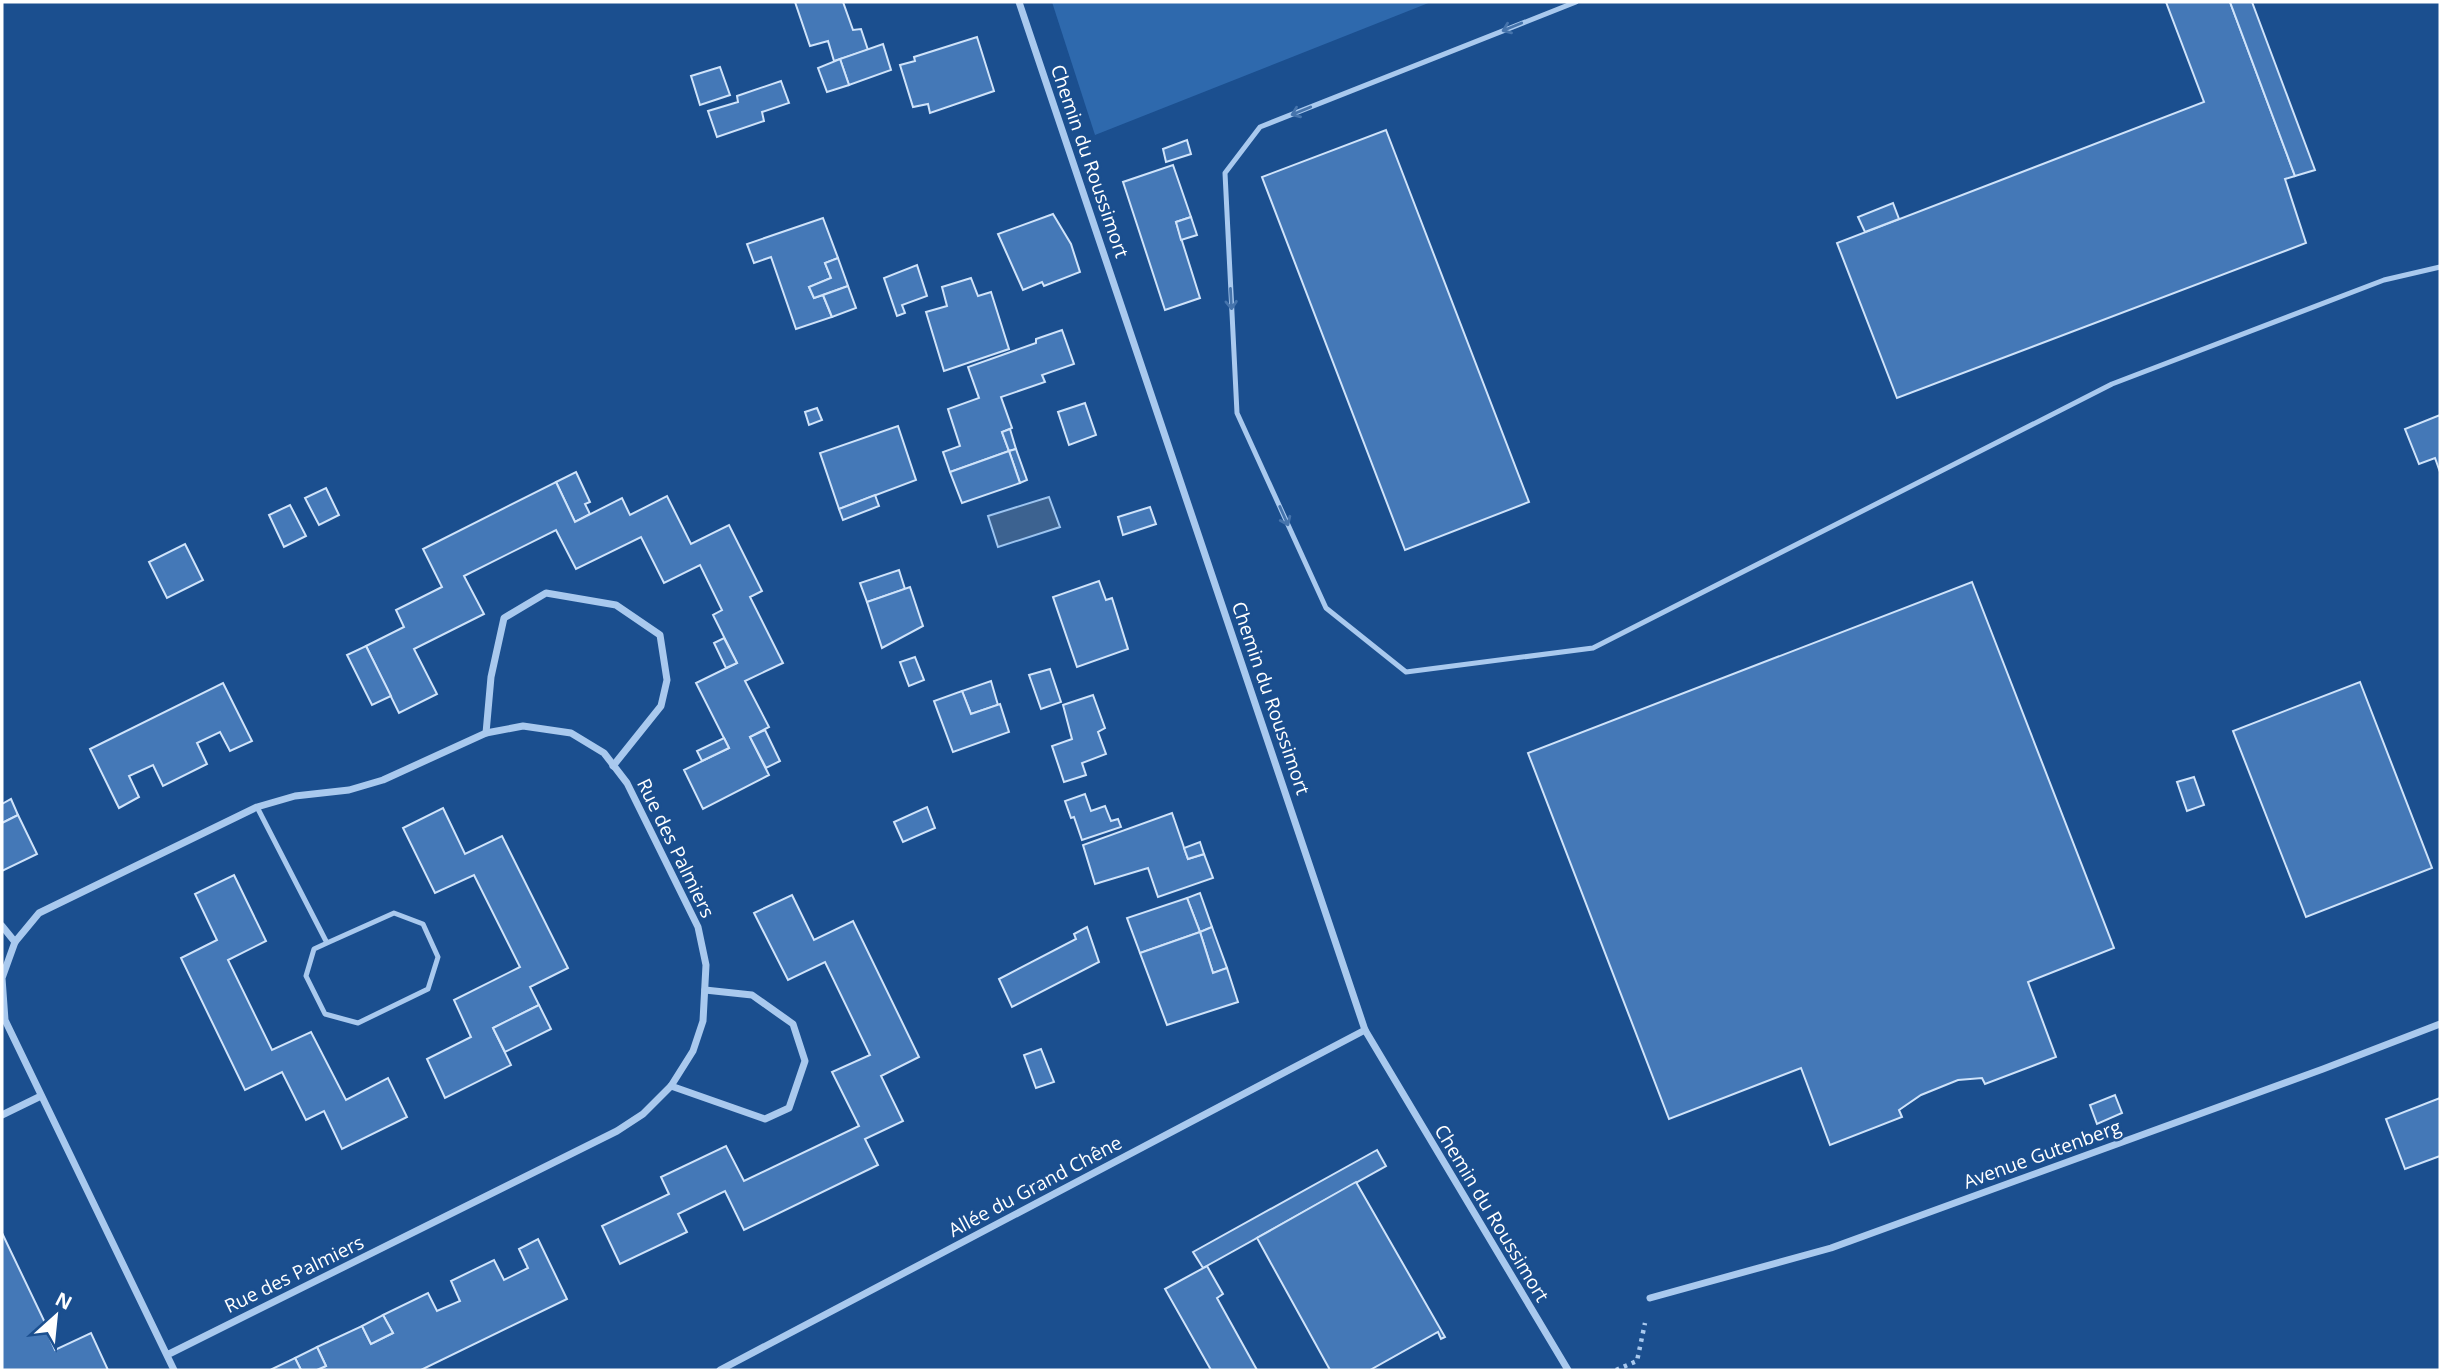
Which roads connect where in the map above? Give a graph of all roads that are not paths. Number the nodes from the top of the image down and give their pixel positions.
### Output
1 (1019, 2) edge
2 (1576, 2) edge
3 (2440, 267) edge
4 (486, 733) junction
5 (613, 766) junction
6 (257, 807) junction
7 (2, 926) edge
8 (15, 942) junction
9 (327, 943) junction
10 (2, 978) edge
11 (705, 990) junction
12 (2440, 1024) edge
13 (1365, 1030) junction
14 (671, 1086) junction
15 (41, 1096) junction
16 (2, 1115) edge
17 (1650, 1298) road end
18 (167, 1355) junction
19 (174, 1370) edge
20 (720, 1370) edge
21 (1568, 1370) edge

1 - 13 street, Chemin du Roussimort
2 -> 3 lane
4 - 5 street, Rue des Palmiers
4 - 5 street
4 - 6 street, Rue des Palmiers
5 - 11 street, Rue des Palmiers
6 - 8 street, Rue des Palmiers
6 - 9 lane
7 - 8 street
8 - 10 street, Rue des Palmiers
9 - 9 lane
10 - 15 street, Rue des Palmiers
11 - 14 street, Rue des Palmiers
11 - 14 street
12 - 17 street, Avenue Gutenberg
13 - 20 street, Allée du Grand Chêne
13 - 21 street, Chemin du Roussimort
14 - 18 street, Rue des Palmiers
15 - 16 street
15 - 18 street, Rue des Palmiers
18 - 19 street, Rue des Palmiers

